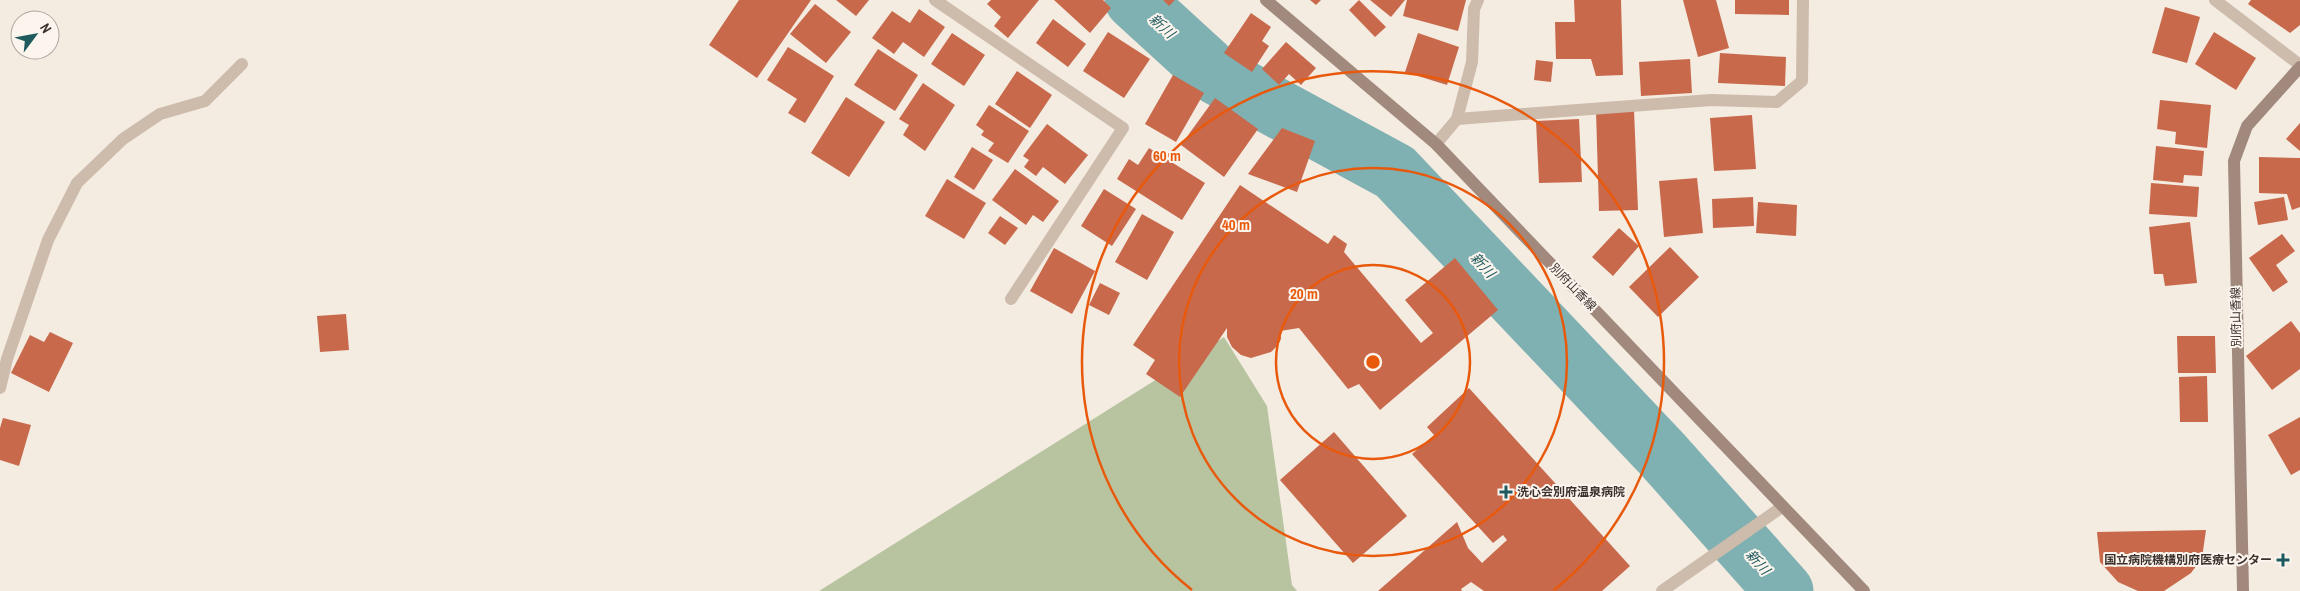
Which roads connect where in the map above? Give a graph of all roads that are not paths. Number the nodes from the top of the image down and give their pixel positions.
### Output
1 (935, 0) edge
2 (1266, 0) edge
3 (1478, 0) edge
4 (1803, 0) edge
5 (2214, 0) edge
6 (242, 64) dead end
7 (2300, 66) edge
8 (1457, 119) junction
9 (1436, 144) junction
10 (1011, 298) dead end
11 (0, 388) edge
12 (1782, 507) junction
13 (1662, 591) edge
14 (1864, 591) edge
15 (2243, 591) edge

1 - 10 street
2 - 9 main road, 別府山香線
3 - 8 street
4 - 8 street
5 - 7 street
6 - 11 street
7 - 15 main road, 別府山香線
8 - 9 street
9 - 12 main road, 別府山香線
12 - 13 street
12 - 14 main road, 別府山香線

